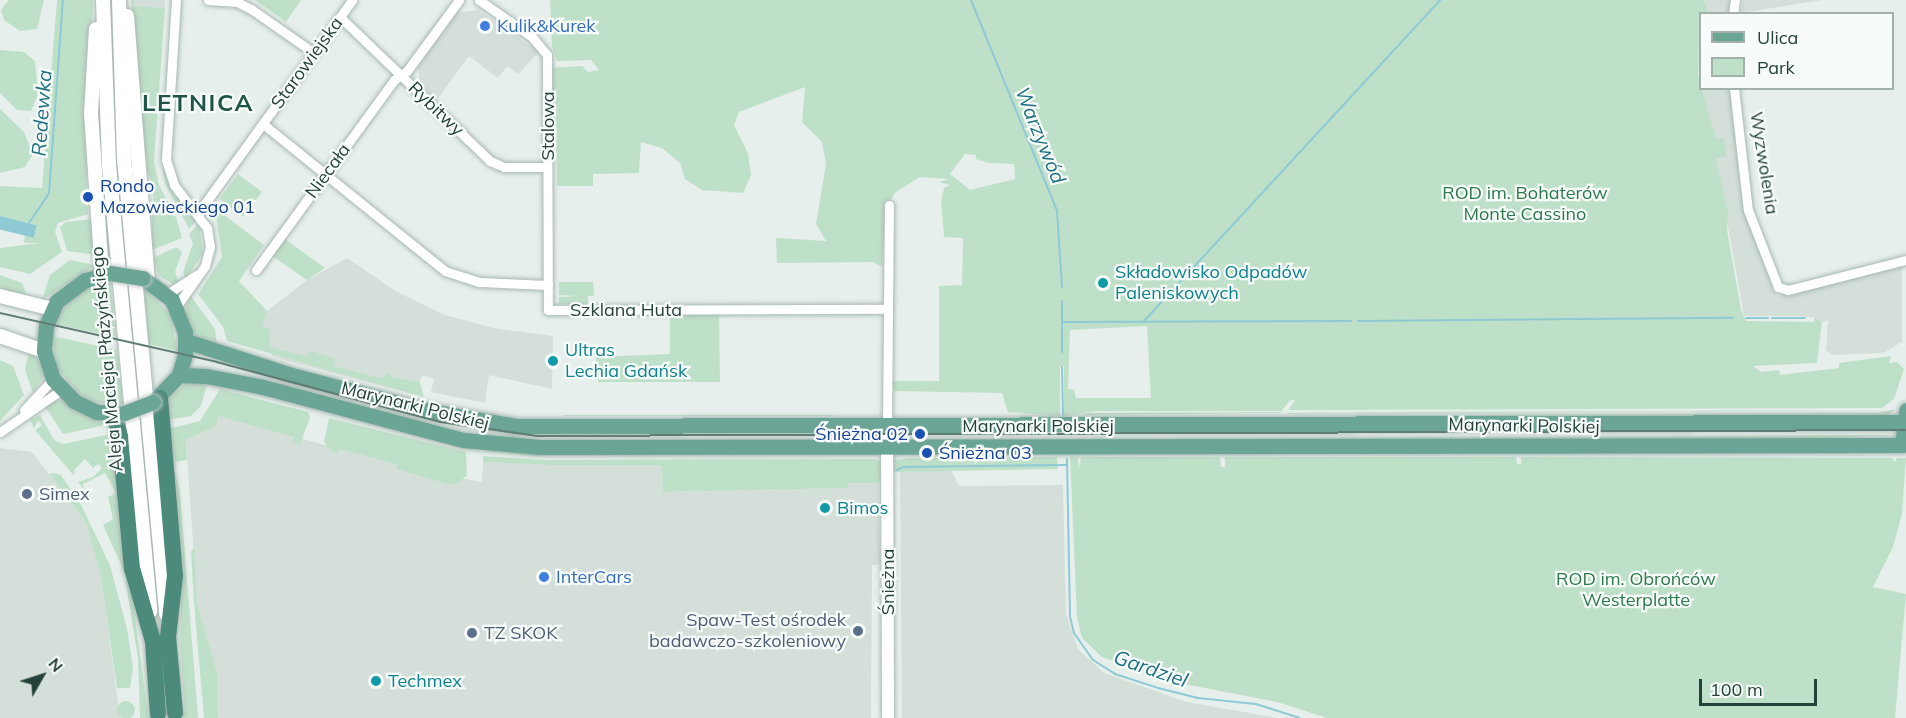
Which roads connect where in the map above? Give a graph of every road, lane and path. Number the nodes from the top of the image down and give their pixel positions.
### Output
1 (119, 0) edge
2 (125, 0) edge
3 (176, 0) edge
4 (208, 0) edge
5 (352, 0) edge
6 (459, 0) edge
7 (479, 0) edge
8 (238, 1) edge
9 (103, 7) edge
10 (340, 17) junction
11 (314, 52) junction
12 (401, 75) junction
13 (1734, 90) edge
14 (263, 124) junction
15 (547, 167) junction
16 (325, 175) junction
17 (889, 205) dead end
18 (198, 213) junction
19 (1906, 260) edge
20 (203, 270) junction
21 (256, 270) dead end
22 (106, 274) junction
23 (145, 279) junction
24 (548, 285) junction
25 (167, 294) junction
26 (0, 296) edge
27 (177, 307) junction
28 (52, 309) junction
29 (888, 309) junction
30 (0, 336) edge
31 (186, 341) junction
32 (45, 351) junction
33 (179, 375) junction
34 (57, 384) junction
35 (157, 400) junction
36 (119, 414) junction
37 (1906, 418) edge
38 (887, 426) junction
39 (0, 432) edge
40 (1904, 445) edge
41 (888, 447) junction
42 (160, 639) junction
43 (167, 713) dead end
44 (888, 718) edge

1 - 42 main road, Aleja Macieja Płażyńskiego
2 - 23 main road
3 - 18 street
4 - 8 street
5 - 10 street, Starowiejska
6 - 12 street, Niecała
7 - 15 street, Stalowa
8 - 11 street
9 - 22 main road
9 - 42 main road, Aleja Macieja Płażyńskiego
10 - 11 street, Starowiejska
10 - 12 street, Rybitwy
11 - 14 street, Starowiejska
12 - 15 street, Rybitwy
12 - 16 street, Niecała
13 - 19 street, Wyzwolenia
14 - 16 street, Szklana Huta
14 - 18 street, Starowiejska
15 - 24 street, Stalowa
16 - 21 street, Niecała
16 - 24 street, Szklana Huta
17 - 29 street
18 - 20 street
20 - 25 street
20 - 27 street
22 - 23 main road, bridge
22 - 28 main road
23 - 25 main road
24 - 29 street, Szklana Huta
25 - 27 main road
26 - 28 main road
27 - 31 main road
28 - 32 main road
29 - 38 street
30 - 32 main road
31 - 33 main road
31 - 38 main road, Marynarki Polskiej
32 - 34 main road
33 - 35 main road
33 - 41 main road, Marynarki Polskiej
34 - 36 main road
34 - 39 street
35 - 36 main road, bridge
35 - 42 highway
36 - 42 highway
37 - 38 main road, Marynarki Polskiej
37 - 40 main road
38 - 41 street
40 - 41 main road, Marynarki Polskiej
41 - 44 street, Śnieżna
42 - 43 highway, Aleja Macieja Płażyńskiego

